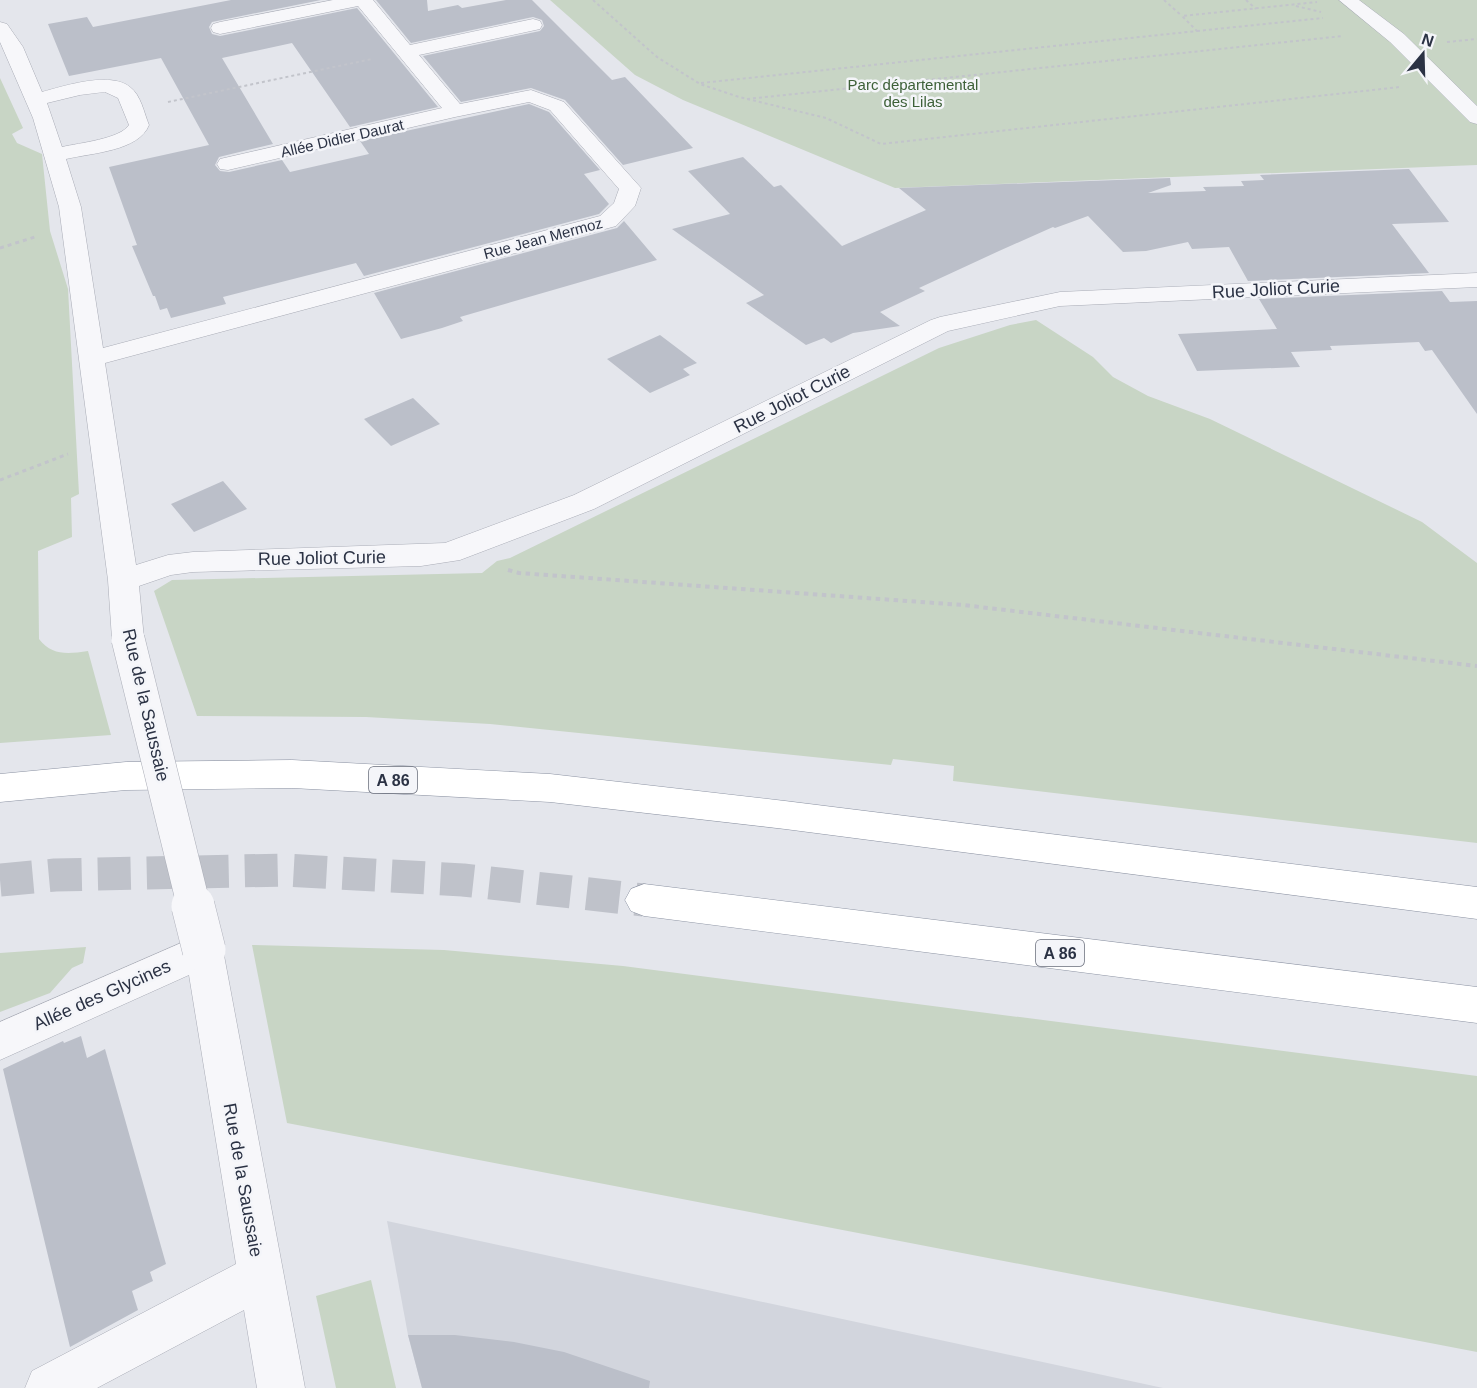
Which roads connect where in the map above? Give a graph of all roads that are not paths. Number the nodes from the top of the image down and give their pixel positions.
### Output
1 (362, 0) edge
2 (1348, 0) edge
3 (533, 26) dead end
4 (0, 28) edge
5 (219, 28) dead end
6 (404, 52) junction
7 (35, 100) junction
8 (455, 111) junction
9 (1477, 118) edge
10 (55, 155) junction
11 (228, 164) dead end
12 (1477, 280) edge
13 (91, 358) junction
14 (123, 580) junction
15 (0, 788) edge
16 (644, 900) tunnel mouth
17 (1477, 903) edge
18 (204, 950) junction
19 (1477, 1005) edge
20 (0, 1041) edge
21 (260, 1276) junction
22 (49, 1388) edge
23 (281, 1388) edge

1 - 5 street
1 - 6 street
2 - 9 street
3 - 6 street
4 - 7 street, Rue de la Saussaie
6 - 8 street
7 - 10 street, Rue de la Saussaie
7 - 10 street
8 - 11 street, Allée Didier Daurat
8 - 13 street, Rue Jean Mermoz
10 - 13 street, Rue de la Saussaie
12 - 14 street, Rue Joliot Curie
13 - 14 street, Rue de la Saussaie
14 - 18 street, Rue de la Saussaie, bridge
15 - 17 highway, A 86
16 - 19 highway, A 86
18 - 20 street, Allée des Glycines
18 - 21 street, Rue de la Saussaie
21 - 22 street
21 - 23 street, Rue de la Saussaie

